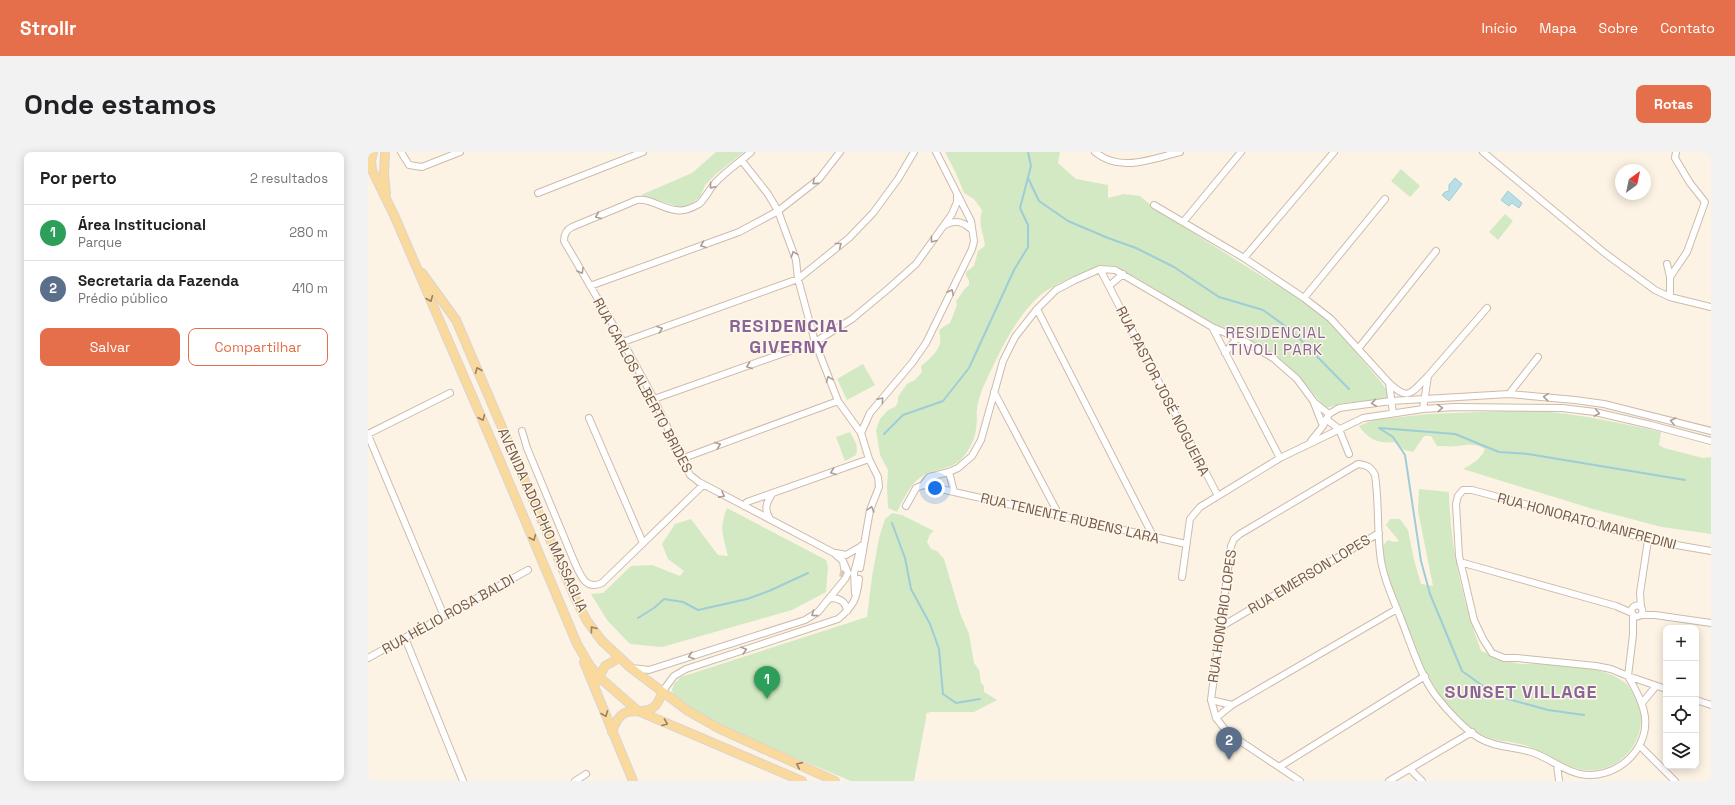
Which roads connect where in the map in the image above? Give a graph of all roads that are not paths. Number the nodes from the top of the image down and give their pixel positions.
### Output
1 (373, 152) edge
2 (385, 152) edge
3 (401, 152) edge
4 (460, 152) edge
5 (642, 152) edge
6 (751, 152) edge
7 (840, 152) edge
8 (936, 152) edge
9 (1095, 152) edge
10 (1180, 152) edge
11 (1241, 152) edge
12 (1334, 152) edge
13 (1483, 152) edge
14 (1676, 152) edge
15 (914, 153) edge
16 (742, 161) junction
17 (370, 169) edge
18 (538, 193) dead end
19 (957, 194) junction
20 (1385, 199) dead end
21 (387, 200) junction
22 (1154, 205) dead end
23 (778, 211) junction
24 (1184, 222) junction
25 (944, 225) junction
26 (972, 230) junction
27 (1436, 252) dead end
28 (1244, 258) junction
29 (415, 263) junction
30 (1668, 264) dead end
31 (1100, 269) junction
32 (1123, 274) junction
33 (1670, 277) junction
34 (798, 279) junction
35 (590, 286) junction
36 (1109, 286) junction
37 (1670, 297) junction
38 (1304, 298) junction
39 (1711, 307) edge
40 (1487, 308) dead end
41 (1037, 309) junction
42 (1212, 326) junction
43 (1237, 338) junction
44 (623, 342) junction
45 (815, 342) junction
46 (1358, 349) junction
47 (1225, 353) junction
48 (1538, 357) dead end
49 (1428, 376) junction
50 (1389, 383) junction
51 (994, 392) junction
52 (450, 393) dead end
53 (1509, 394) junction
54 (654, 399) junction
55 (1424, 399) junction
56 (1391, 401) junction
57 (838, 402) junction
58 (1314, 402) junction
59 (1423, 409) junction
60 (1393, 413) junction
61 (1328, 416) junction
62 (589, 418) dead end
63 (1323, 426) junction
64 (1339, 429) junction
65 (522, 431) dead end
66 (1711, 431) edge
67 (861, 433) junction
68 (368, 435) edge
69 (1711, 441) edge
70 (1309, 443) junction
71 (1349, 454) dead end
72 (1280, 458) junction
73 (681, 459) junction
74 (869, 459) junction
75 (949, 472) junction
76 (703, 485) junction
77 (923, 485) junction
78 (954, 492) junction
79 (772, 494) junction
80 (1218, 496) junction
81 (744, 506) junction
82 (906, 506) dead end
83 (1059, 515) junction
84 (770, 519) junction
85 (867, 528) junction
86 (1379, 533) junction
87 (1154, 536) junction
88 (1648, 540) junction
89 (643, 543) junction
90 (1186, 544) junction
91 (860, 546) junction
92 (1711, 551) edge
93 (834, 553) junction
94 (841, 559) junction
95 (1460, 562) junction
96 (844, 568) tunnel mouth
97 (860, 568) dead end
98 (528, 570) dead end
99 (842, 577) tunnel mouth
100 (1182, 577) dead end
101 (859, 579) dead end
102 (839, 585) junction
103 (830, 598) junction
104 (856, 599) junction
105 (1398, 609) junction
106 (847, 611) junction
107 (1637, 611) junction
108 (444, 616) junction
109 (1711, 623) edge
110 (1219, 628) junction
111 (405, 638) junction
112 (578, 644) junction
113 (368, 658) edge
114 (619, 658) junction
115 (631, 668) junction
116 (1425, 676) junction
117 (1628, 676) junction
118 (599, 677) junction
119 (1656, 686) junction
120 (1663, 688) edge
121 (662, 692) junction
122 (598, 697) junction
123 (1211, 700) junction
124 (1699, 701) edge
125 (1642, 703) junction
126 (1232, 705) junction
127 (1711, 705) edge
128 (638, 711) junction
129 (1216, 718) junction
130 (612, 732) junction
131 (1472, 732) junction
132 (1640, 746) junction
133 (1557, 764) junction
134 (1280, 767) junction
135 (1410, 769) junction
136 (586, 774) dead end
137 (463, 781) edge
138 (575, 781) edge
139 (634, 781) edge
140 (802, 781) edge
141 (835, 781) edge
142 (1300, 781) edge
143 (1389, 781) edge
144 (1422, 781) edge
145 (1559, 781) edge
146 (1675, 781) edge

1 - 17 main road, AVENIDA ADOLPHO MASSAGLIA
2 - 21 main road, AVENIDA ADOLPHO MASSAGLIA
3 - 4 street
5 - 18 street
6 - 16 street
7 -> 23 street
8 - 19 street
9 - 10 street
11 - 24 street
12 - 28 street
13 - 37 street
14 - 33 street
34 -> 15 street
16 - 23 street
16 -> 35 street, RUA CARLOS ALBERTO BRIDES
17 - 21 main road, AVENIDA ADOLPHO MASSAGLIA
19 - 25 street
19 - 26 street
20 - 38 street
21 - 29 main road, AVENIDA ADOLPHO MASSAGLIA
22 - 24 street
34 -> 23 street
23 -> 35 street
24 - 28 street
25 - 26 street
25 -> 45 street
67 -> 26 street
27 - 46 street
28 - 38 street
29 -> 112 main road, AVENIDA ADOLPHO MASSAGLIA
114 -> 29 main road, AVENIDA ADOLPHO MASSAGLIA
30 - 33 street
31 - 32 street
31 - 36 street, RUA PASTOR JOSÉ NOGUEIRA
31 - 41 street
32 - 36 street
32 - 42 street
33 - 37 street
44 -> 34 street
34 - 45 street
35 - 44 street, RUA CARLOS ALBERTO BRIDES
36 - 80 street, RUA PASTOR JOSÉ NOGUEIRA
37 - 39 street
38 - 46 street
40 - 49 street
41 - 51 street
41 - 87 street
42 - 43 street
42 - 47 street
43 - 47 street
43 - 58 street
44 - 54 street, RUA CARLOS ALBERTO BRIDES
45 -> 54 street
57 -> 45 street
46 - 50 street
47 - 72 street
48 - 53 street
49 - 50 street
49 - 55 street
50 - 56 street
51 - 75 street
51 - 83 street
52 - 68 street
53 - 55 street
66 -> 53 street
54 - 73 street, RUA CARLOS ALBERTO BRIDES
55 - 56 street
55 - 59 street
56 - 60 street
56 -> 61 street
57 - 67 street
73 -> 57 street
58 - 61 street
58 - 63 street
59 - 60 street
59 -> 69 street
60 - 64 street
61 - 63 street
61 - 64 street
62 - 89 street
63 - 70 street
64 - 70 street
64 - 71 street
65 - 89 street
67 - 74 street
68 - 108 street
70 - 72 street
72 - 80 street
73 - 76 street, RUA CARLOS ALBERTO BRIDES
74 -> 79 street
85 -> 74 street
75 - 77 street
75 - 78 street
76 -> 81 street, RUA CARLOS ALBERTO BRIDES
76 - 89 street
77 - 78 street, RUA TENENTE RUBENS LARA
77 - 82 street
78 - 83 street, RUA TENENTE RUBENS LARA
79 - 81 street
79 - 84 street
80 - 90 street
81 - 84 street, RUA CARLOS ALBERTO BRIDES
83 - 87 street, RUA TENENTE RUBENS LARA
84 - 93 street, RUA CARLOS ALBERTO BRIDES
85 - 91 street
85 - 97 street
86 - 105 street
86 - 110 street, RUA EMERSON LOPES
86 - 110 street, RUA HONÓRIO LOPES
87 - 90 street, RUA TENENTE RUBENS LARA
88 - 92 street, RUA HONORATO MANFREDINI
88 - 95 street, RUA HONORATO MANFREDINI
88 - 107 street
90 - 100 street
91 - 93 street
91 - 104 street
93 - 94 street, RUA CARLOS ALBERTO BRIDES
94 - 96 street
94 - 102 street
95 - 107 street
95 - 117 street
98 - 108 street, RUA HÉLIO ROSA BALDI
99 - 102 street
101 - 104 street
102 - 103 street
103 - 106 street
103 -> 115 street
104 - 106 street
105 - 116 street
105 - 126 street
121 -> 106 street
107 - 109 street
107 - 117 street
108 - 111 street, RUA HÉLIO ROSA BALDI
110 - 123 street, RUA HONÓRIO LOPES
111 - 113 street, RUA HÉLIO ROSA BALDI
111 - 137 street
112 - 118 main road, AVENIDA ADOLPHO MASSAGLIA
112 - 122 main road
114 - 115 main road, AVENIDA ADOLPHO MASSAGLIA
114 - 118 main road
115 - 121 main road, AVENIDA ADOLPHO MASSAGLIA
116 - 131 street
116 - 134 street
117 - 119 street
117 - 125 street
118 - 122 main road
118 - 128 main road, AVENIDA ADOLPHO MASSAGLIA
119 - 120 street
119 - 125 street
121 - 128 main road
141 -> 121 main road, AVENIDA ADOLPHO MASSAGLIA
122 -> 130 main road
123 - 126 street
123 - 129 street, RUA HONÓRIO LOPES
124 - 127 street
125 - 132 street
126 - 129 street
128 - 130 main road
128 -> 140 main road, AVENIDA ADOLPHO MASSAGLIA
129 - 134 street
130 - 139 main road
131 - 133 street
131 - 135 street
132 - 133 street
132 - 146 street
133 - 145 street
134 - 142 street
135 - 143 street
135 - 144 street
136 - 138 street

